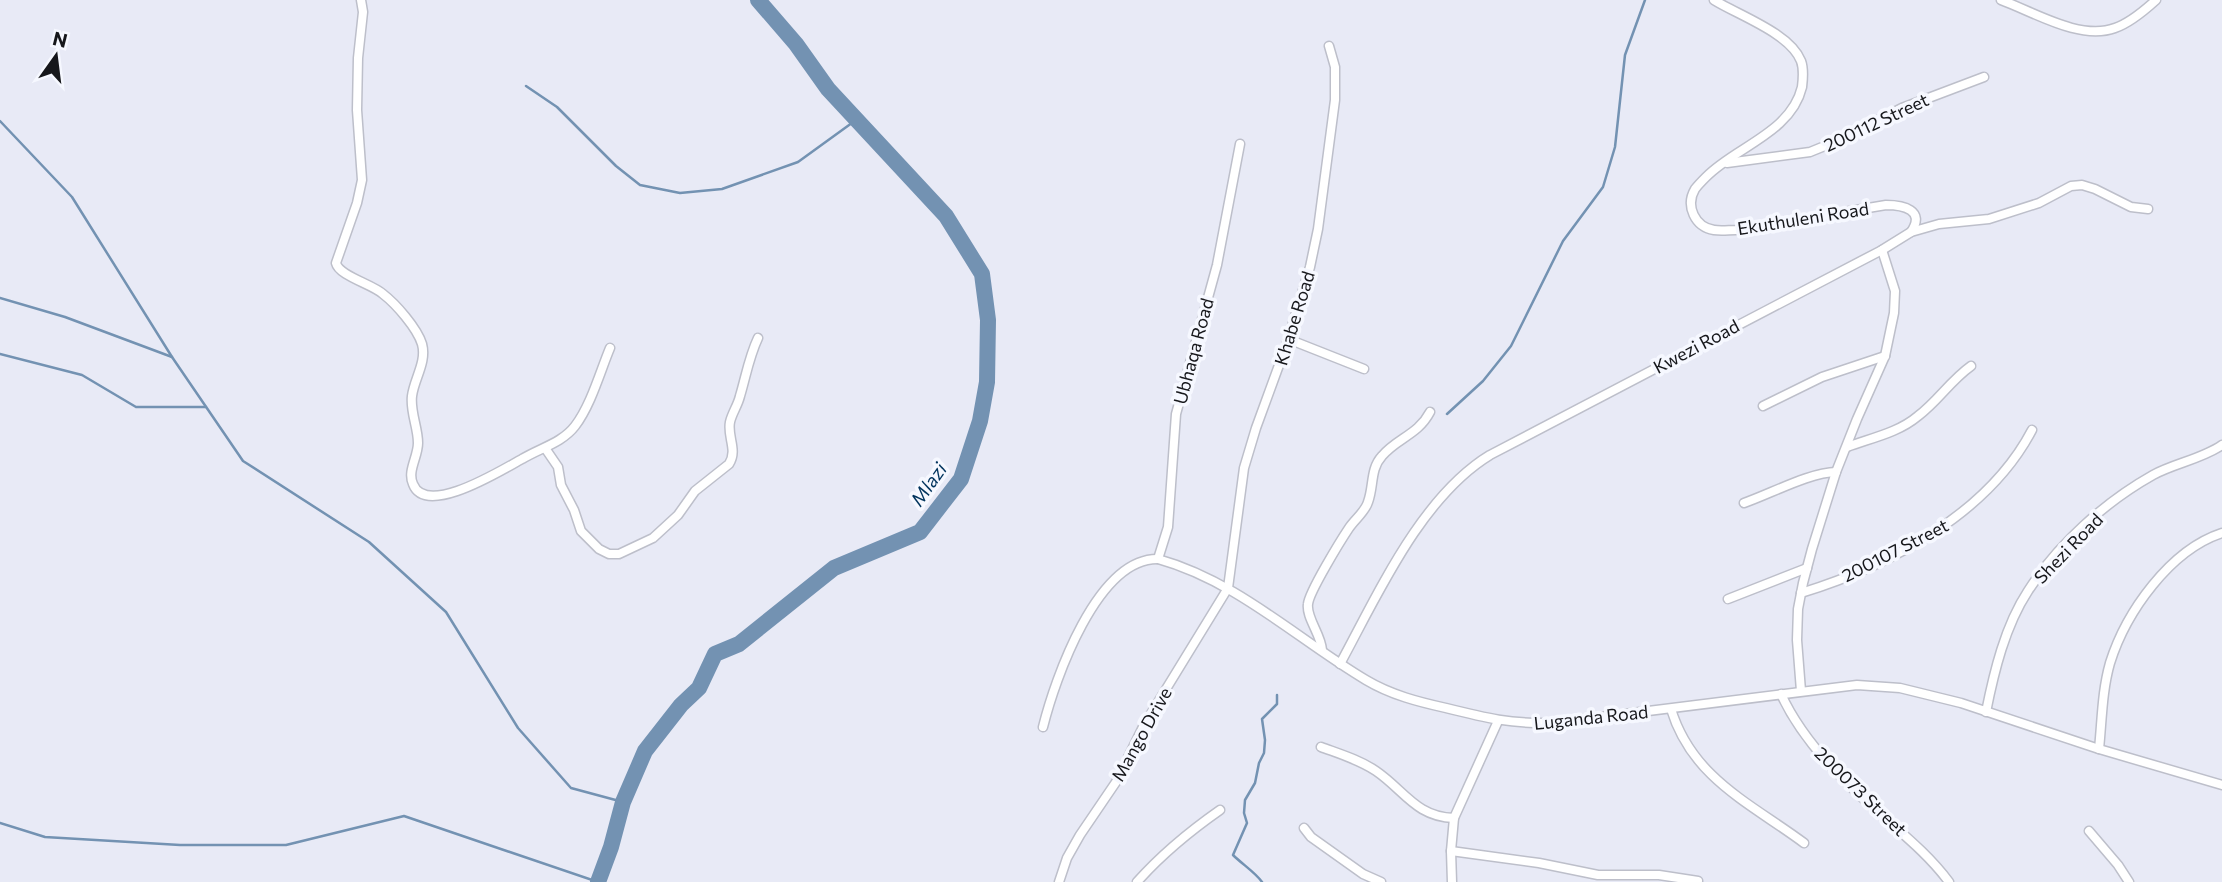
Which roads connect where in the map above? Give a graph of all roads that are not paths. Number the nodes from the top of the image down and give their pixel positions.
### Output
1 (361, 0) edge
2 (1714, 0) edge
3 (2001, 0) edge
4 (2156, 0) edge
5 (1329, 46) dead end
6 (1984, 77) dead end
7 (1240, 144) dead end
8 (1724, 163) junction
9 (2148, 209) dead end
10 (1912, 232) junction
11 (1882, 250) junction
12 (758, 338) dead end
13 (1288, 339) junction
14 (610, 348) dead end
15 (1885, 356) junction
16 (1971, 366) dead end
17 (1364, 369) dead end
18 (1763, 406) dead end
19 (1430, 412) dead end
20 (2032, 430) dead end
21 (2222, 445) edge
22 (1847, 447) junction
23 (545, 448) junction
24 (1836, 472) junction
25 (1744, 503) dead end
26 (2222, 533) edge
27 (1158, 559) junction
28 (1807, 568) junction
29 (1228, 588) junction
30 (1801, 593) junction
31 (1728, 599) dead end
32 (1322, 650) junction
33 (1340, 664) junction
34 (1801, 691) junction
35 (1781, 695) junction
36 (1671, 709) junction
37 (1986, 712) junction
38 (1498, 721) junction
39 (1043, 727) dead end
40 (1321, 747) dead end
41 (2099, 749) junction
42 (2222, 785) edge
43 (1220, 810) dead end
44 (1454, 818) junction
45 (1304, 828) dead end
46 (2089, 831) dead end
47 (1804, 843) dead end
48 (1451, 851) junction
49 (1698, 881) edge
50 (1059, 882) edge
51 (1137, 882) edge
52 (1381, 882) edge
53 (1452, 882) edge
54 (1949, 882) edge
55 (2129, 882) edge

1 - 23 street
2 - 8 street, Ekuthuleni Road
3 - 4 street
5 - 13 street, Khabe Road
6 - 8 street, 200112 Street
7 - 27 street, Ubhaqa Road
8 - 10 street, Ekuthuleni Road
9 - 10 street, Kwezi Road
10 - 11 street, Kwezi Road
11 - 15 street
11 - 33 street, Kwezi Road
12 - 23 street
13 - 17 street
13 - 29 street, Khabe Road
14 - 23 street
15 - 18 street
15 - 22 street
16 - 22 street
19 - 32 street
20 - 30 street, 200107 Street
21 - 37 street, Shezi Road
22 - 24 street
24 - 25 street
24 - 28 street
26 - 41 street
27 - 29 street, Luganda Road
27 - 39 street
28 - 30 street
28 - 31 street
29 - 32 street, Luganda Road
29 - 50 street, Mango Drive
30 - 34 street
32 - 33 street, Luganda Road
33 - 38 street, Luganda Road
34 - 35 street, Luganda Road
34 - 37 street, Luganda Road
35 - 36 street, Luganda Road
35 - 54 street, 200073 Street
36 - 38 street, Luganda Road
36 - 47 street
37 - 41 street, Luganda Road
38 - 44 street
40 - 44 street
41 - 42 street, Luganda Road
43 - 51 street
44 - 48 street
45 - 52 street
46 - 55 street
48 - 49 street
48 - 53 street

